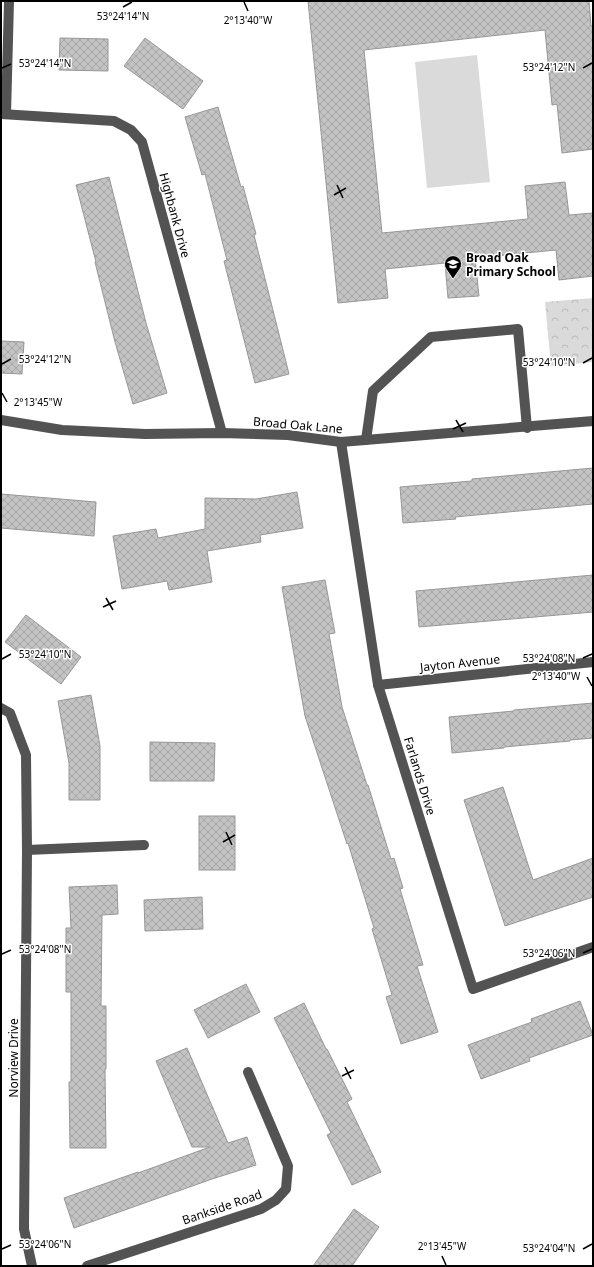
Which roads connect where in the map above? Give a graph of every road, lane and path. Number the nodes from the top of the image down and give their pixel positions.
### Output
1 (9, 1) edge
2 (4, 114) edge
3 (1, 420) edge
4 (593, 421) edge
5 (527, 428) junction
6 (222, 433) junction
7 (366, 440) junction
8 (342, 442) junction
9 (593, 662) edge
10 (378, 685) junction
11 (1, 708) edge
12 (144, 845) dead end
13 (27, 850) junction
14 (593, 947) edge
15 (248, 1072) dead end
16 (32, 1266) edge
17 (87, 1266) edge

1 - 2 street, Highbank Drive
2 - 6 street, Highbank Drive
3 - 6 street, Broad Oak Lane
4 - 5 street, Broad Oak Lane
5 - 7 street, Broad Oak Lane
5 - 7 street
6 - 8 street, Broad Oak Lane
7 - 8 street, Broad Oak Lane
8 - 10 street, Farlands Drive
9 - 10 street, Jayton Avenue
10 - 14 street, Farlands Drive
11 - 13 street, Norview Drive
12 - 13 street
13 - 16 street, Norview Drive
15 - 17 street, Bankside Road

